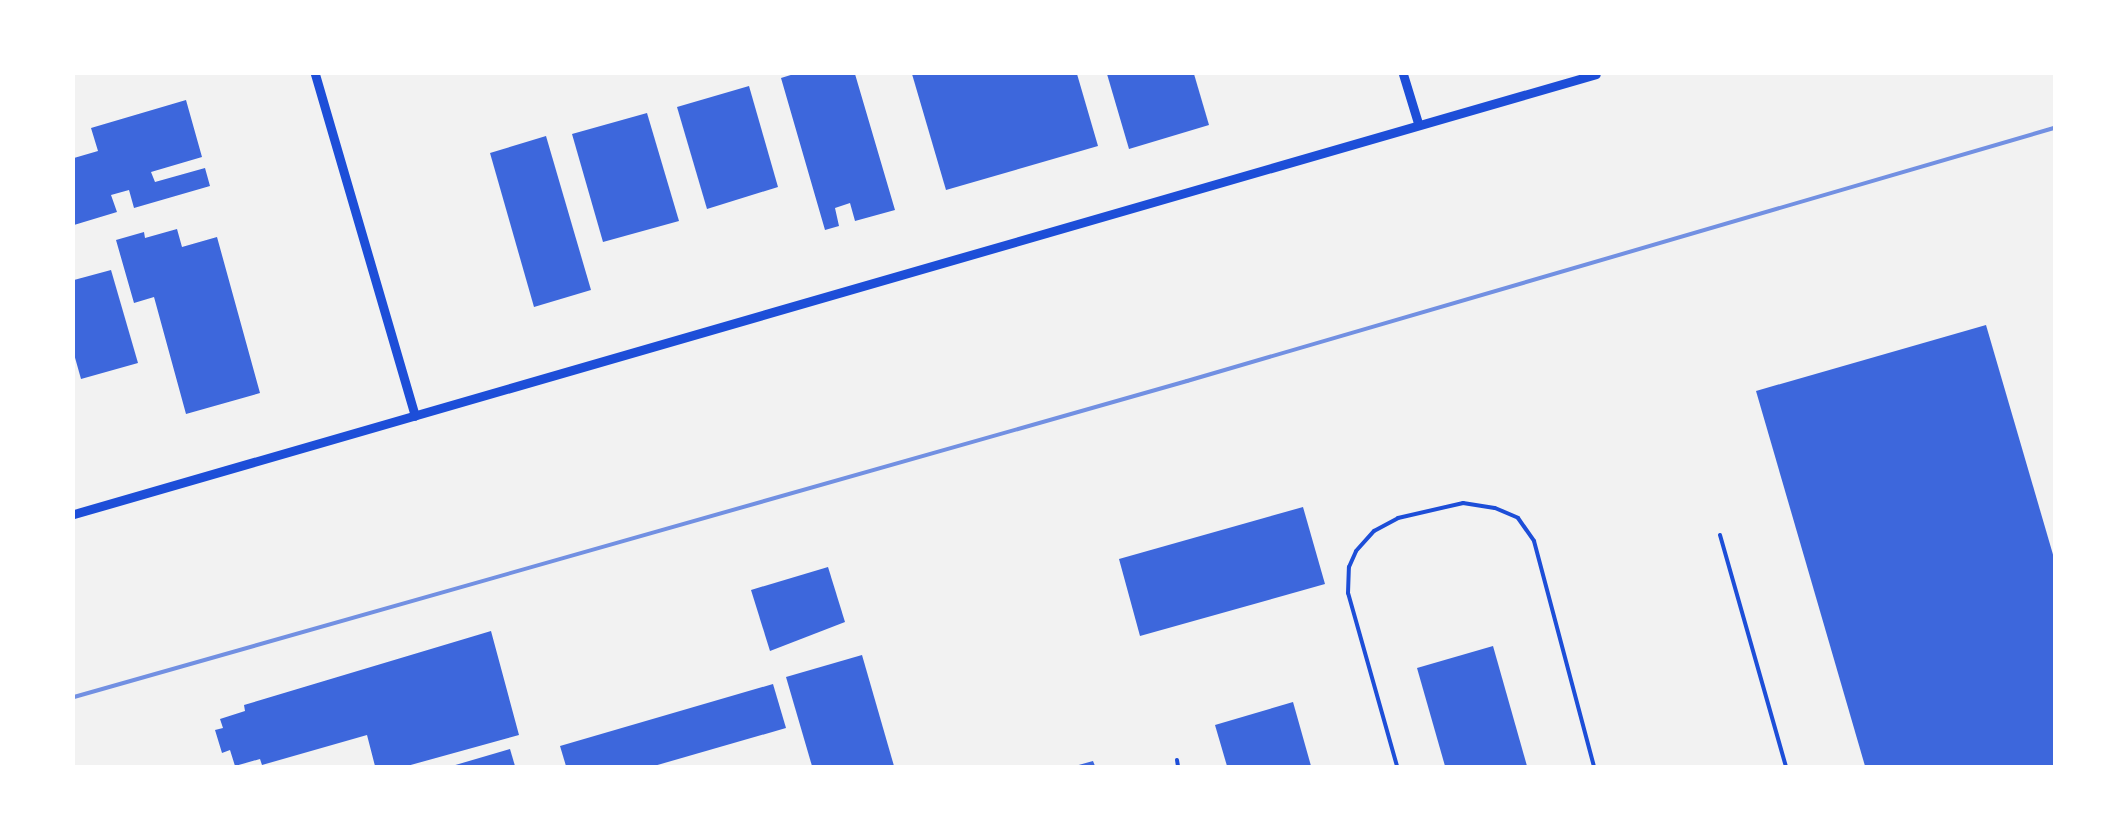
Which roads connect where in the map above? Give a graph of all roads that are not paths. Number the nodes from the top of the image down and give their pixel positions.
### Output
1 (315, 74) edge
2 (1403, 74) edge
3 (1596, 74) edge
4 (1418, 123) junction
5 (415, 416) junction
6 (74, 514) edge
7 (1720, 535) dead end
8 (1177, 760) dead end
9 (1178, 766) edge
10 (1397, 766) edge
11 (1594, 766) edge
12 (1786, 766) edge

1 - 5 street
2 - 4 street
3 - 4 street
4 - 5 street
5 - 6 street
7 - 12 lane
8 - 9 lane
10 - 11 lane

